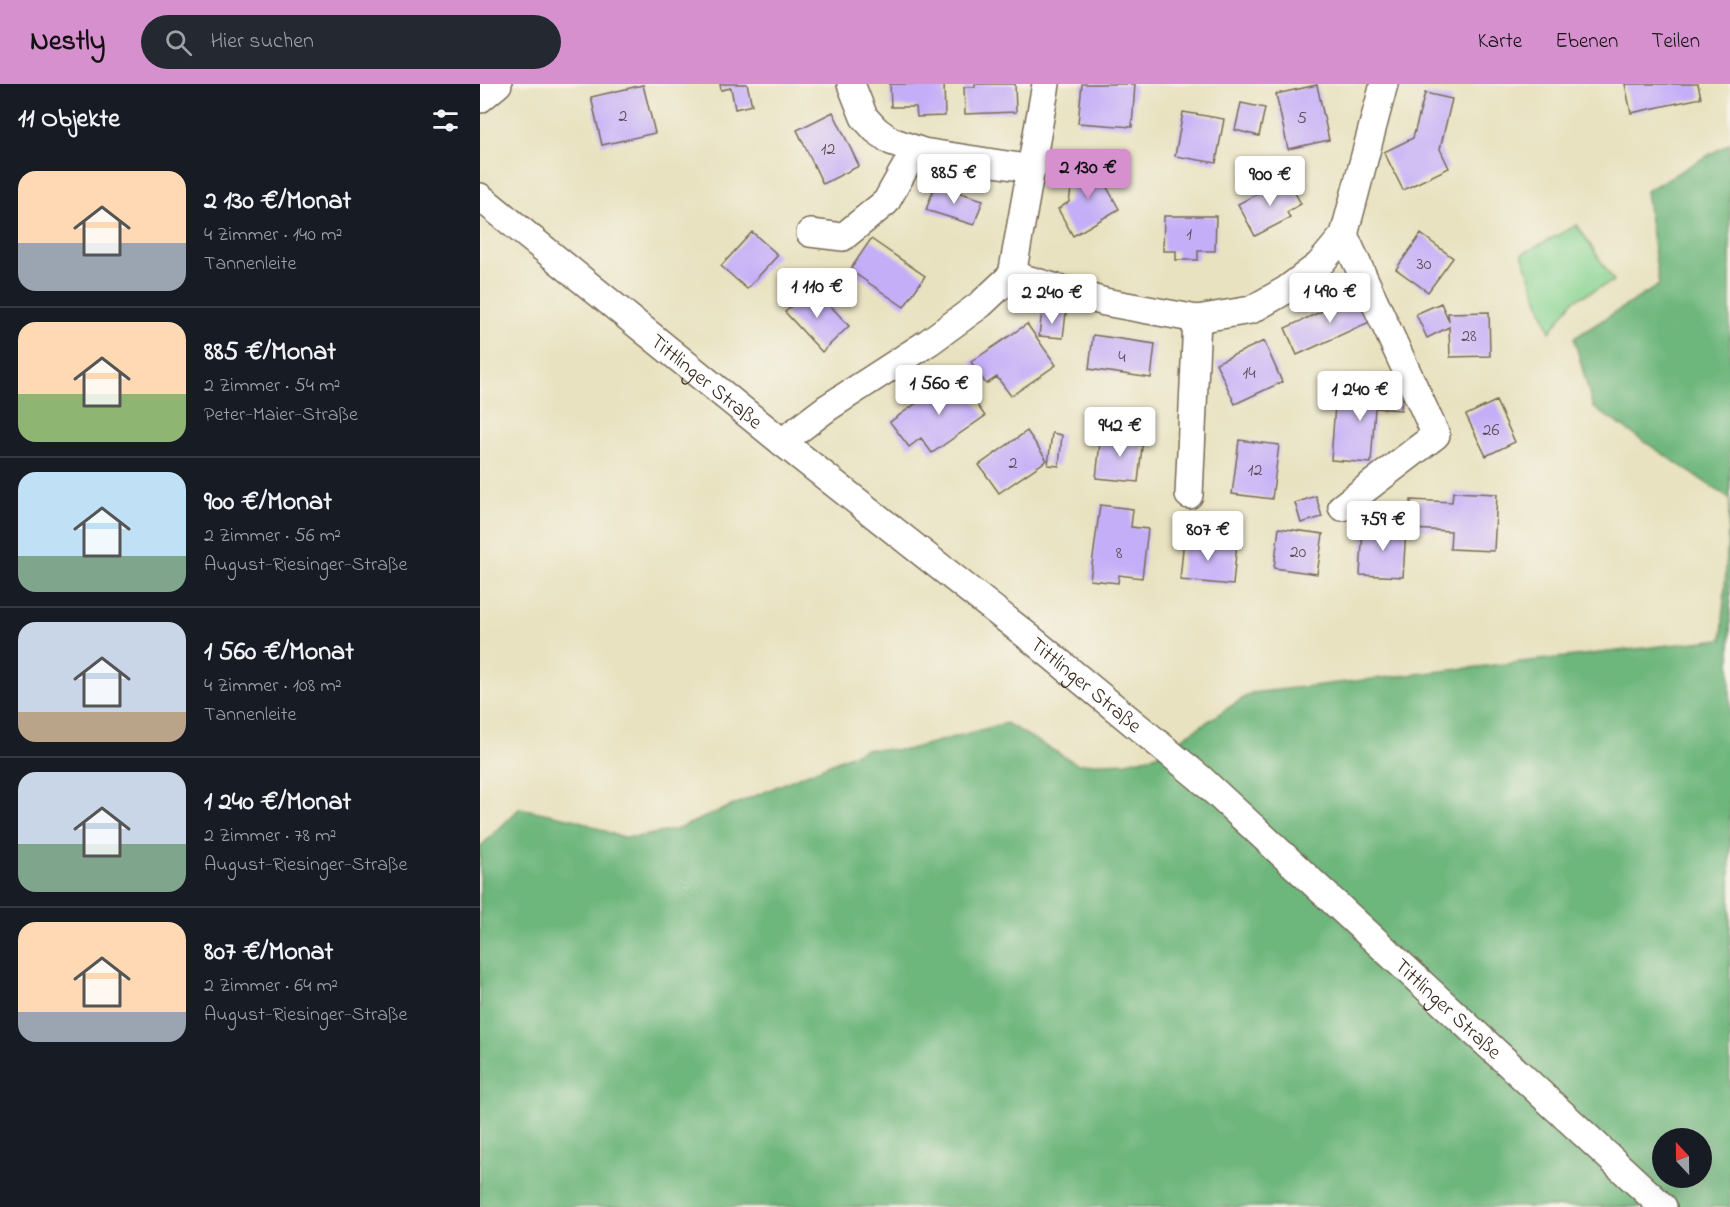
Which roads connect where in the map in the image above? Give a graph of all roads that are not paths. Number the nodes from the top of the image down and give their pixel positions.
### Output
1 (498, 84) edge
2 (851, 84) edge
3 (1046, 84) edge
4 (1384, 84) edge
5 (480, 99) edge
6 (915, 150) junction
7 (1032, 169) junction
8 (480, 197) edge
9 (810, 233) dead end
10 (1344, 236) junction
11 (1012, 275) junction
12 (1197, 319) junction
13 (782, 442) junction
14 (1190, 495) dead end
15 (1342, 507) dead end
16 (1663, 1207) edge

1 - 5 street
2 - 6 street
3 - 7 street
4 - 10 street
6 - 7 street
6 - 9 street
7 - 11 street
8 - 13 street, Tittlinger Straße
10 - 12 street
10 - 15 street
11 - 12 street
11 - 13 street
12 - 14 street
13 - 16 street, Tittlinger Straße

